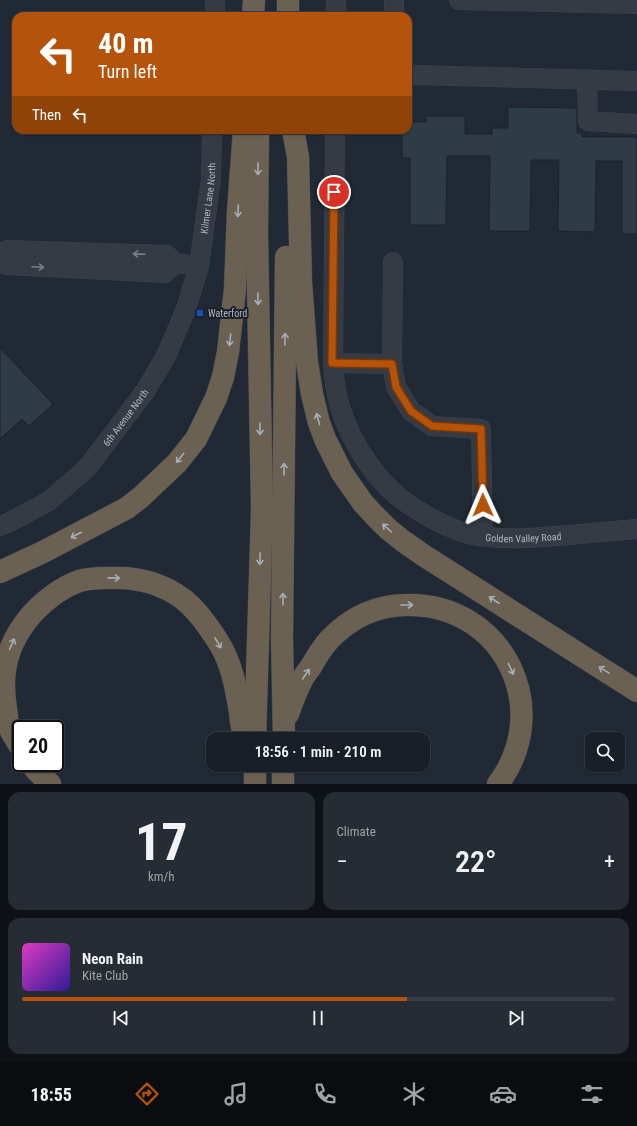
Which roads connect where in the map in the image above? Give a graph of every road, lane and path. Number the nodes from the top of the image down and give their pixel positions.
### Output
1 (216, 0) edge
2 (254, 0) edge
3 (259, 0) edge
4 (288, 0) edge
5 (336, 0) edge
6 (394, 0) edge
7 (459, 0) edge
8 (637, 4) edge
9 (215, 12) edge
10 (253, 12) edge
11 (259, 12) edge
12 (288, 12) edge
13 (336, 12) edge
14 (394, 12) edge
15 (412, 75) edge
16 (587, 80) junction
17 (637, 81) edge
18 (637, 124) edge
19 (212, 134) edge
20 (244, 134) edge
21 (258, 134) edge
22 (287, 134) edge
23 (294, 134) edge
24 (335, 134) edge
25 (0, 254) edge
26 (0, 262) edge
27 (393, 262) dead end
28 (175, 263) junction
29 (199, 266) junction
30 (332, 363) junction
31 (392, 364) junction
32 (0, 526) edge
33 (637, 529) edge
34 (484, 536) junction
35 (0, 572) edge
36 (637, 691) edge
37 (284, 731) edge
38 (243, 732) edge
39 (256, 732) edge
40 (12, 733) edge
41 (38, 772) edge
42 (283, 772) edge
43 (50, 784) edge
44 (283, 784) edge
45 (498, 784) edge

1 - 9 street
2 - 10 highway
3 - 11 highway
4 - 12 highway
5 - 13 street
6 - 14 street
7 - 8 street
15 - 16 street
16 - 17 street
16 - 18 street
19 - 29 street, Kilmer Lane North
20 -> 35 highway
21 -> 39 highway
37 -> 22 highway
36 -> 23 highway
24 - 30 street, Golden Valley Road
28 -> 25 street
26 -> 28 street
27 - 31 street
28 - 29 street
29 - 32 street, 6th Avenue North
30 - 31 street
30 - 34 street, Golden Valley Road
31 - 34 street
33 - 34 street, Golden Valley Road
37 -> 45 highway
40 -> 38 highway
41 - 43 highway
42 - 44 highway

